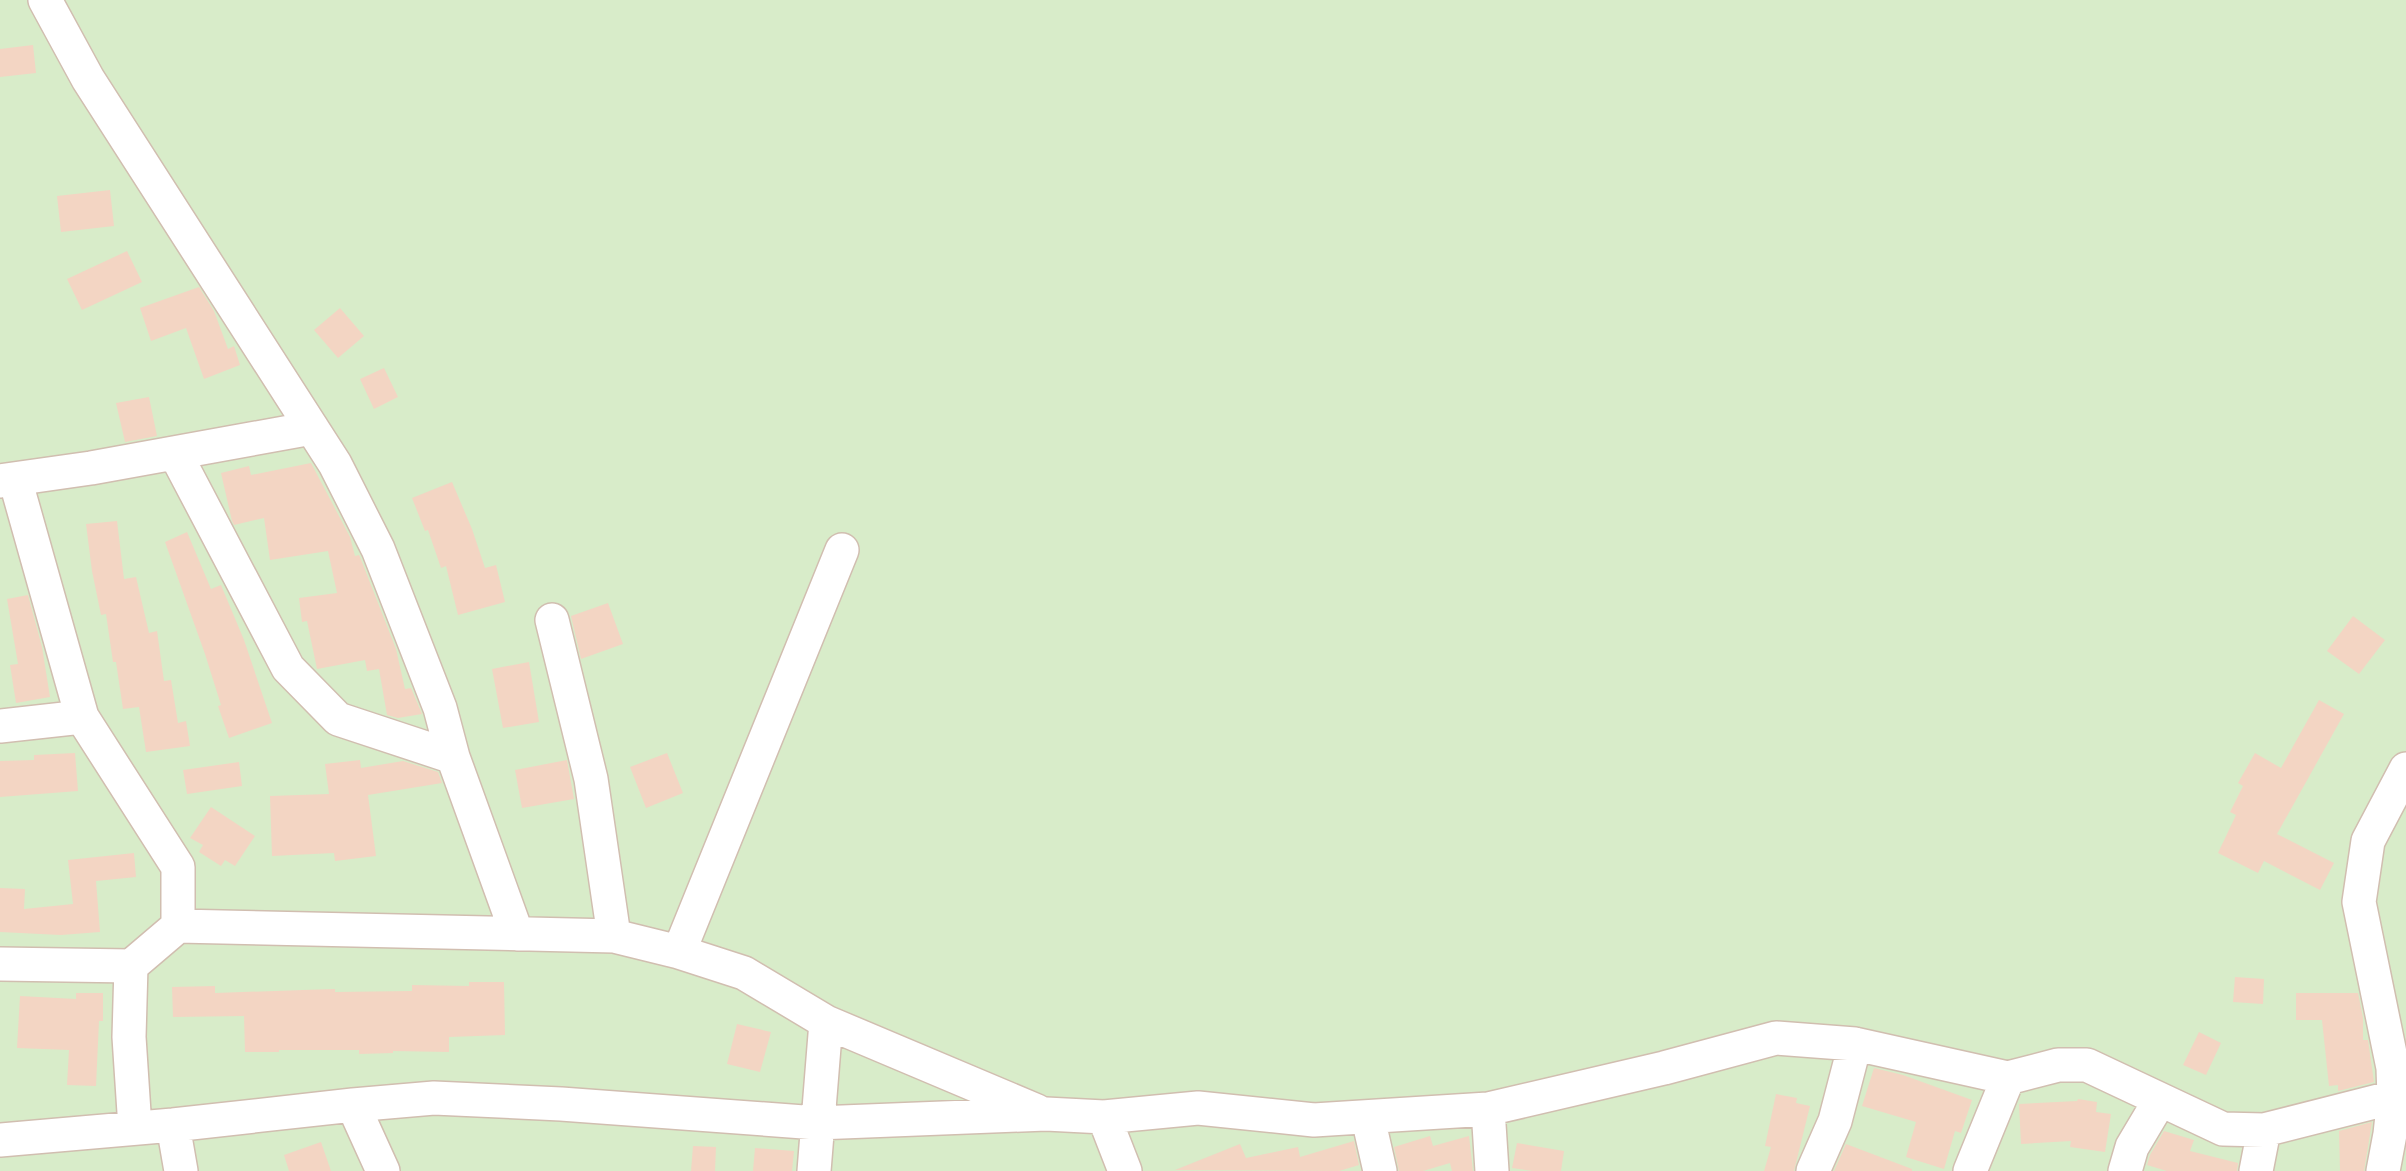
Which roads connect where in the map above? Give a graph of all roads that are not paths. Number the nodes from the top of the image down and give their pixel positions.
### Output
1 (45, 0) edge
2 (312, 428) junction
3 (175, 453) junction
4 (7, 480) edge
5 (842, 550) dead end
6 (552, 620) dead end
7 (82, 717) junction
8 (0, 726) edge
9 (453, 757) junction
10 (2406, 769) edge
11 (178, 926) junction
12 (517, 934) junction
13 (614, 936) junction
14 (678, 952) junction
15 (0, 964) edge
16 (131, 965) junction
17 (826, 1022) junction
18 (1855, 1044) junction
19 (2008, 1078) junction
20 (2398, 1078) edge
21 (2160, 1100) junction
22 (353, 1105) junction
23 (1488, 1109) junction
24 (1045, 1114) junction
25 (1104, 1117) junction
26 (1368, 1118) junction
27 (817, 1123) junction
28 (173, 1125) junction
29 (135, 1128) junction
30 (2264, 1130) junction
31 (0, 1140) edge
32 (180, 1171) edge
33 (383, 1171) edge
34 (814, 1171) edge
35 (1125, 1171) edge
36 (1380, 1171) edge
37 (1492, 1171) edge
38 (1813, 1171) edge
39 (1970, 1171) edge
40 (2125, 1171) edge
41 (2256, 1171) edge
42 (2383, 1171) edge

1 - 2 street
2 - 3 street
2 - 9 street
3 - 4 street
3 - 9 street
4 - 7 street
5 - 14 street
6 - 13 street
7 - 8 street
7 - 11 street
9 - 12 street
10 - 20 street
11 - 12 street
11 - 16 street
12 - 13 street
13 - 14 street
14 - 17 street
15 - 16 street
16 - 29 street
17 - 24 street
17 - 27 street
18 - 19 street
18 - 23 street
18 - 38 street
19 - 21 street
19 - 39 street
20 - 30 street
20 - 42 street
21 - 30 street
21 - 40 street
22 - 27 street
22 - 28 street
22 - 33 street
23 - 26 street
23 - 37 street
24 - 25 street
24 - 27 street
25 - 26 street
25 - 35 street
26 - 36 street
27 - 34 street
28 - 29 street
28 - 32 street
29 - 31 street
30 - 41 street

